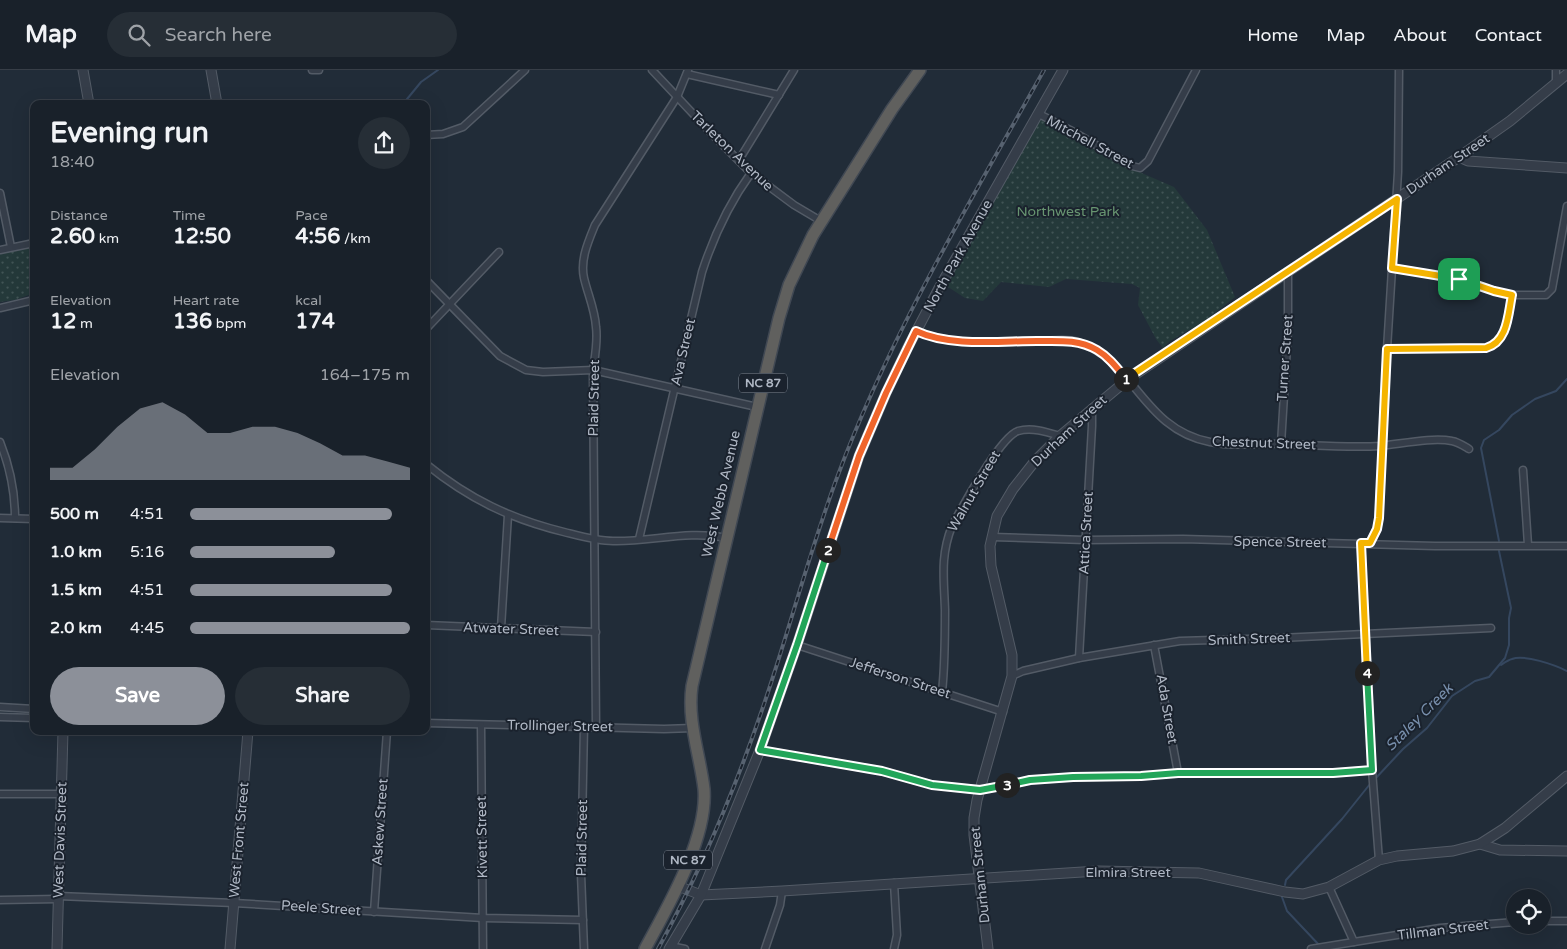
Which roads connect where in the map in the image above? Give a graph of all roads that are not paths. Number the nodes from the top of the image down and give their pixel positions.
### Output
1 (83, 70) edge
2 (211, 70) edge
3 (312, 70) edge
4 (319, 70) edge
5 (524, 70) edge
6 (652, 70) edge
7 (794, 70) edge
8 (920, 70) edge
9 (1064, 70) edge
10 (1196, 70) edge
11 (1399, 70) edge
12 (1556, 70) edge
13 (688, 72) edge
14 (1567, 74) edge
15 (1556, 84) junction
16 (779, 95) junction
17 (677, 98) junction
18 (88, 100) edge
19 (216, 100) edge
20 (1039, 114) junction
21 (430, 135) edge
22 (1459, 157) junction
23 (739, 160) junction
24 (1567, 168) edge
25 (751, 173) junction
26 (0, 194) edge
27 (1397, 199) junction
28 (1567, 206) edge
29 (821, 221) junction
30 (30, 244) edge
31 (11, 248) junction
32 (0, 250) edge
33 (499, 252) dead end
34 (1392, 268) junction
35 (1288, 271) junction
36 (430, 284) edge
37 (1512, 295) junction
38 (30, 301) edge
39 (450, 304) junction
40 (0, 308) edge
41 (430, 325) edge
42 (916, 331) junction
43 (1387, 349) junction
44 (593, 370) junction
45 (1127, 380) junction
46 (675, 388) junction
47 (757, 407) junction
48 (1092, 408) junction
49 (1060, 436) junction
50 (0, 442) edge
51 (1281, 444) junction
52 (1383, 446) junction
53 (1469, 448) dead end
54 (430, 467) edge
55 (1522, 470) dead end
56 (508, 515) junction
57 (0, 518) edge
58 (15, 518) junction
59 (30, 519) edge
60 (992, 537) junction
61 (726, 538) junction
62 (595, 539) junction
63 (639, 539) junction
64 (1085, 540) junction
65 (1361, 543) junction
66 (1370, 543) junction
67 (1528, 545) junction
68 (1567, 546) edge
69 (430, 625) edge
70 (501, 628) junction
71 (1491, 628) dead end
72 (596, 632) junction
73 (1365, 634) junction
74 (797, 645) junction
75 (1154, 645) junction
76 (1080, 658) junction
77 (1012, 676) junction
78 (942, 692) junction
79 (0, 708) edge
80 (30, 709) edge
81 (1003, 712) junction
82 (0, 717) edge
83 (30, 718) edge
84 (430, 723) edge
85 (481, 724) junction
86 (584, 727) junction
87 (596, 727) junction
88 (693, 728) junction
89 (63, 735) edge
90 (248, 735) edge
91 (387, 735) edge
92 (760, 750) junction
93 (1372, 770) junction
94 (1178, 773) junction
95 (1567, 776) edge
96 (980, 790) junction
97 (0, 794) edge
98 (61, 794) junction
99 (1480, 844) junction
100 (1567, 851) edge
101 (1378, 860) junction
102 (980, 878) junction
103 (894, 883) junction
104 (678, 886) junction
105 (1329, 887) junction
106 (782, 892) junction
107 (701, 895) junction
108 (58, 898) junction
109 (0, 900) edge
110 (234, 903) junction
111 (374, 912) junction
112 (483, 918) junction
113 (583, 920) junction
114 (1551, 921) edge
115 (1567, 921) edge
116 (1506, 923) edge
117 (1354, 942) junction
118 (670, 948) edge
119 (57, 949) edge
120 (230, 949) edge
121 (483, 949) edge
122 (584, 949) edge
123 (645, 949) edge
124 (685, 949) edge
125 (765, 949) edge
126 (894, 949) edge
127 (988, 949) edge
128 (1311, 949) edge

1 - 18 street
2 - 19 street
3 - 4 street
5 - 21 street
6 - 17 street, Tarleton Avenue
7 - 16 street
8 - 29 highway, West Webb Avenue / NC 87
9 - 20 street, North Park Avenue
10 - 20 street, Mitchell Street
11 - 27 street
12 - 15 street
13 - 16 street
13 - 17 street, Plaid Street
14 - 15 street, Durham Street
15 - 22 street, Durham Street
16 - 23 street
17 - 23 street, Tarleton Avenue
17 - 44 street, Plaid Street
20 - 42 street, North Park Avenue
22 - 24 street
22 - 27 street, Durham Street
23 - 25 street, Tarleton Avenue
25 - 29 street, Tarleton Avenue
25 - 46 street, Ava Street
26 - 31 street
27 - 34 street
27 - 35 street, Durham Street
28 - 37 street
29 - 47 highway, West Webb Avenue / NC 87
30 - 31 street
31 - 32 street
33 - 39 street
34 - 37 street
34 - 43 street
35 - 45 street, Durham Street
35 - 51 street, Turner Street
36 - 39 street
37 - 43 street
38 - 40 street
39 - 41 street
39 - 44 street
42 - 45 street, Chestnut Street
42 - 74 street, North Park Avenue
43 - 52 street
44 - 46 street
44 - 62 street, Plaid Street
45 - 48 street, Durham Street
45 - 51 street, Chestnut Street
46 - 47 street
46 - 63 street, Ava Street
47 - 61 highway, West Webb Avenue / NC 87
48 - 49 street, Durham Street
48 - 64 street, Attica Street
49 - 60 street, Durham Street
49 - 78 street, Walnut Street
50 - 58 street
51 - 52 street, Chestnut Street
52 - 53 street, Chestnut Street
52 - 66 street
54 - 56 street
55 - 67 street
56 - 62 street
56 - 70 street
57 - 58 street
58 - 59 street
60 - 64 street, Spence Street
60 - 77 street, Durham Street
61 - 63 street
61 - 88 highway, West Webb Avenue / NC 87
62 - 63 street
62 - 72 street, Plaid Street
64 - 65 street, Spence Street
64 - 76 street, Attica Street
65 - 66 street, Spence Street
65 - 73 street
66 - 67 street, Spence Street
67 - 68 street, Spence Street
69 - 70 street, Atwater Street
70 - 72 street, Atwater Street
71 - 73 street, Smith Street
72 - 87 street, Plaid Street
73 - 75 street, Smith Street
73 - 93 street
74 - 78 street, Jefferson Street
74 - 92 street, North Park Avenue
75 - 76 street, Smith Street
75 - 94 street, Ada Street
76 - 77 street, Smith Street
77 - 81 street, Durham Street
78 - 81 street, Jefferson Street
79 - 80 street
81 - 96 street, Durham Street
82 - 83 street
84 - 85 street, Trollinger Street
85 - 86 street, Trollinger Street
85 - 112 street, Kivett Street
86 - 87 street, Trollinger Street
86 - 113 street, Plaid Street
87 - 88 street, Trollinger Street
88 - 104 highway, West Webb Avenue / NC 87
89 - 98 street, West Davis Street
90 - 110 street, West Front Street
91 - 111 street, Askew Street
92 - 96 street
92 - 107 street, North Park Avenue
93 - 94 street
93 - 101 street
94 - 96 street
95 - 99 street
96 - 102 street, Durham Street
97 - 98 street
98 - 108 street, West Davis Street
99 - 100 street, Elmira Street
99 - 101 street, Elmira Street
101 - 105 street, Elmira Street
102 - 103 street, Elmira Street
102 - 105 street, Elmira Street
102 - 127 street, Durham Street
103 - 106 street, Elmira Street
103 - 126 street
104 - 107 street, Elmira Street
104 - 123 highway, West Webb Avenue / NC 87
105 - 117 street
106 - 107 street, Elmira Street
106 - 125 street
107 - 118 street, North Park Avenue
108 - 109 street, Peele Street
108 - 110 street, Peele Street
108 - 119 street, West Davis Street
110 - 111 street, Peele Street
110 - 120 street, West Front Street
111 - 112 street, Peele Street
112 - 113 street, Peele Street
112 - 121 street, Kivett Street
113 - 122 street, Plaid Street
114 - 115 street
116 - 117 street, Tillman Street
117 - 128 street, Tillman Street
118 - 124 street

